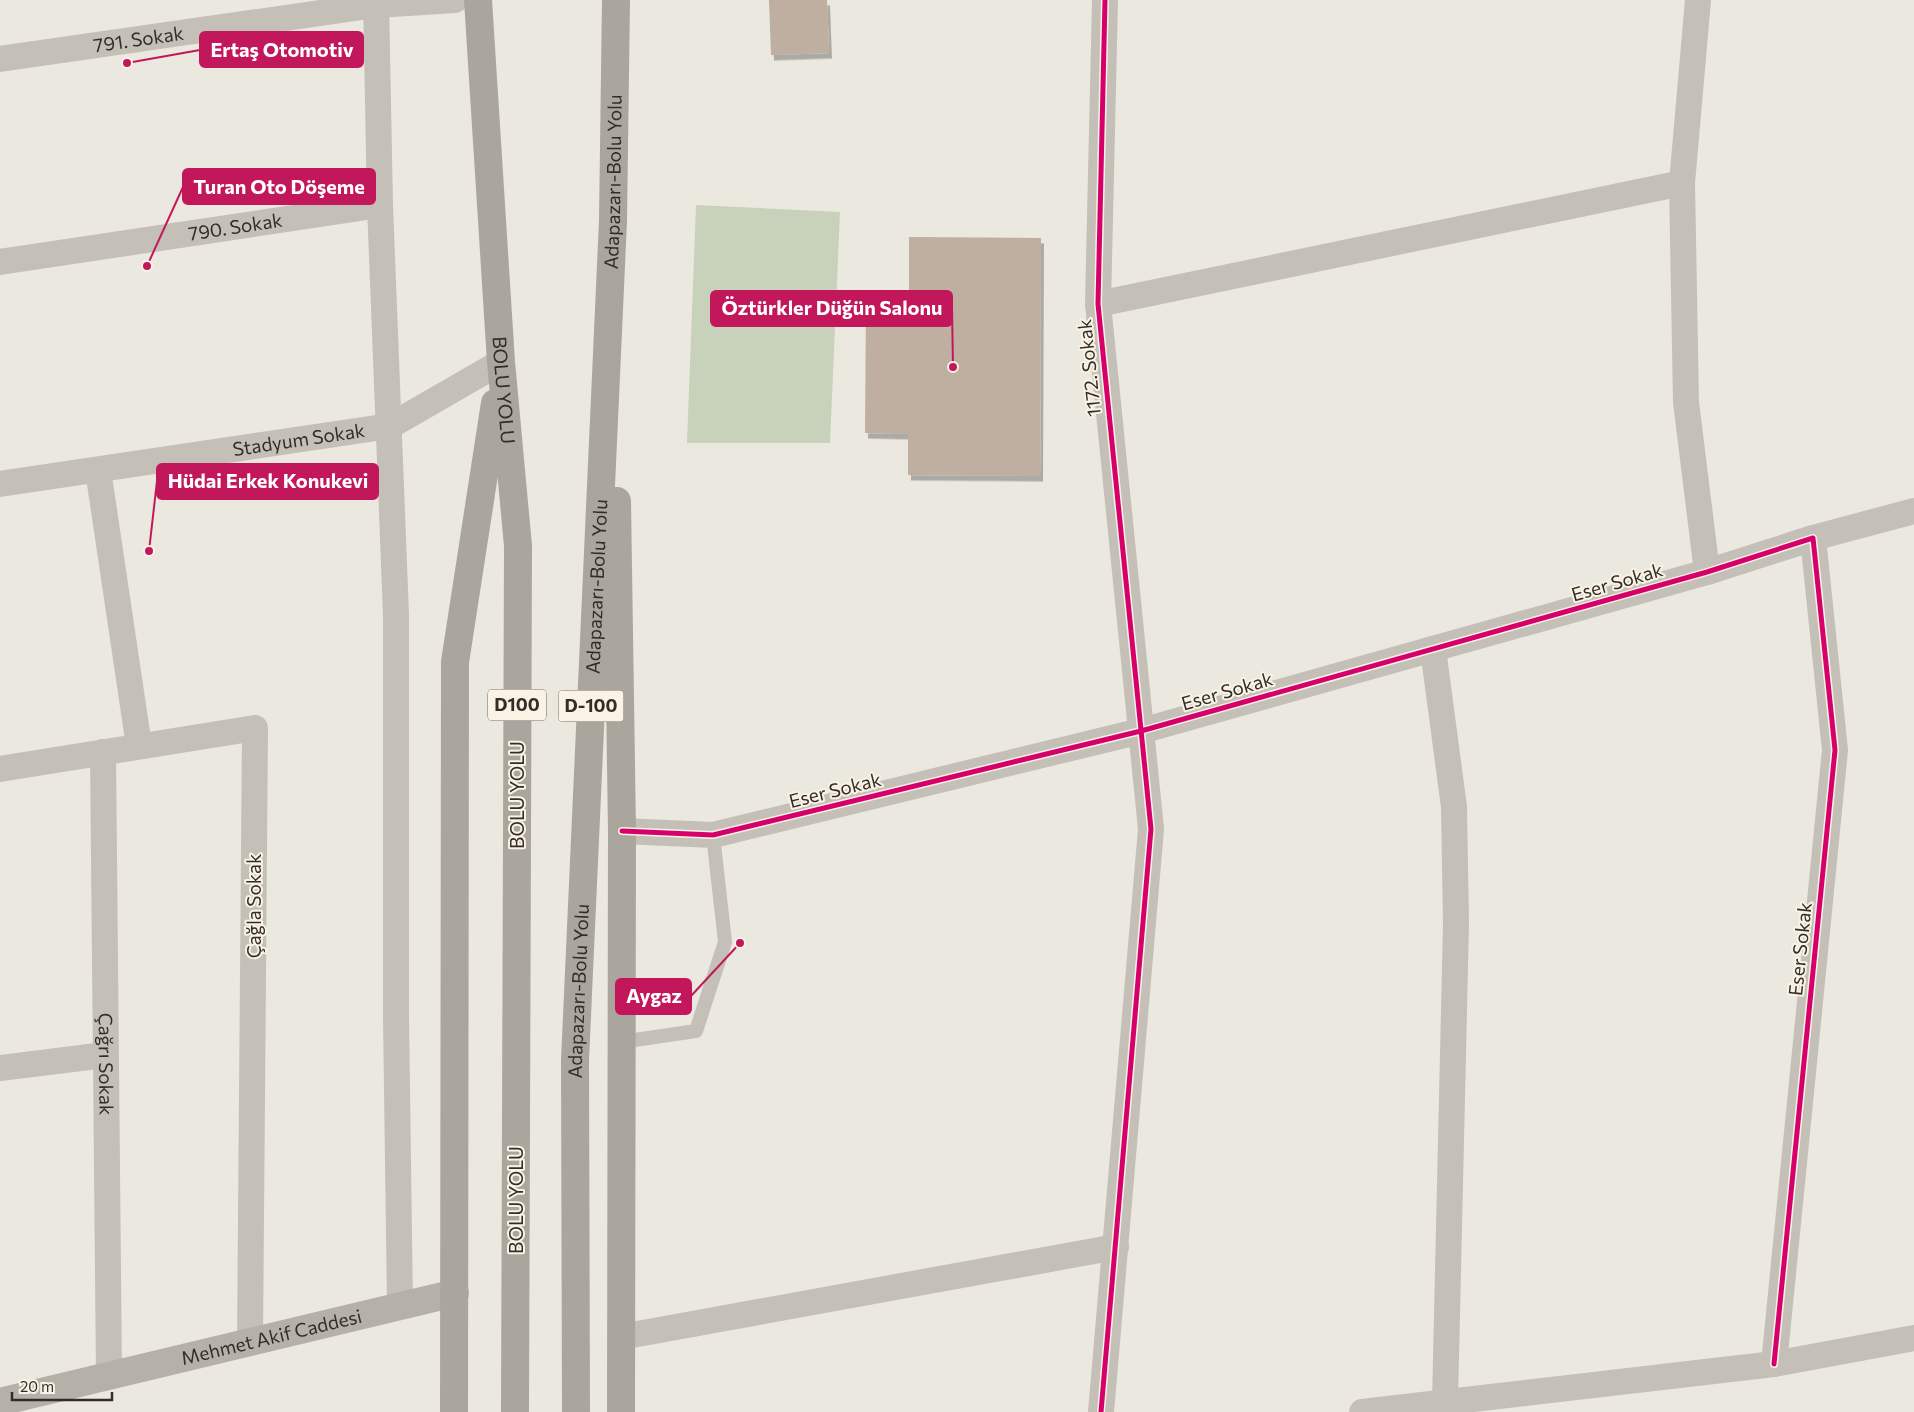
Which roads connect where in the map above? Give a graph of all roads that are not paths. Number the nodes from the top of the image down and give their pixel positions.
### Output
1 (455, 0) edge
2 (478, 0) edge
3 (616, 0) edge
4 (1105, 0) edge
5 (1698, 0) edge
6 (376, 3) edge
7 (0, 59) edge
8 (1682, 183) junction
9 (380, 205) junction
10 (613, 222) junction
11 (0, 262) edge
12 (1098, 304) junction
13 (501, 362) junction
14 (390, 426) junction
15 (98, 470) junction
16 (0, 484) edge
17 (1914, 511) edge
18 (1813, 538) junction
19 (1708, 572) junction
20 (1433, 649) junction
21 (1142, 731) junction
22 (140, 746) junction
23 (103, 752) junction
24 (0, 768) edge
25 (622, 831) junction
26 (712, 835) junction
27 (621, 1042) junction
28 (105, 1055) junction
29 (0, 1068) edge
30 (1116, 1247) junction
31 (455, 1293) junction
32 (400, 1306) junction
33 (621, 1337) junction
34 (1914, 1338) edge
35 (250, 1342) junction
36 (1774, 1364) junction
37 (109, 1376) junction
38 (0, 1402) edge
39 (1445, 1402) junction
40 (454, 1412) edge
41 (515, 1412) edge
42 (576, 1412) edge
43 (621, 1412) edge
44 (1101, 1412) edge
45 (1362, 1412) edge

1 - 6 street, 791. Sokak
2 - 13 highway, BOLU YOLU / D100
3 - 10 highway, Adapazarı-Bolu Yolu / D-100
4 - 12 street, 1172. Sokak
5 - 8 street
6 - 7 street, 791. Sokak
6 - 9 street
8 - 12 street
8 - 19 street
9 - 11 street, 790. Sokak
9 - 14 street
10 - 25 highway
10 - 42 highway, Adapazarı-Bolu Yolu / D-100
12 - 21 street, 1172. Sokak
13 - 14 street
13 - 31 highway
13 - 41 highway, BOLU YOLU / D100
14 - 15 street, Stadyum Sokak
14 - 32 street
15 - 16 street, Stadyum Sokak
15 - 22 street
17 - 18 street, Eser Sokak
18 - 19 street, Eser Sokak
18 - 36 street, Eser Sokak
19 - 20 street, Eser Sokak
20 - 21 street, Eser Sokak
20 - 39 street
21 - 26 street, Eser Sokak
21 - 30 street, 1172. Sokak
22 - 23 street, Çağla Sokak
22 - 35 street, Çağla Sokak
23 - 24 street, Çağla Sokak
23 - 28 street, Çağrı Sokak
25 - 26 street, Eser Sokak
25 - 27 highway
26 - 27 lane
27 - 33 highway
28 - 29 street
28 - 37 street, Çağrı Sokak
30 - 33 street
30 - 44 street, 1172. Sokak
31 - 32 main road, Mehmet Akif Caddesi
31 - 40 highway
32 - 35 main road, Mehmet Akif Caddesi
33 - 43 highway
34 - 36 street
35 - 37 main road, Mehmet Akif Caddesi
36 - 39 street
37 - 38 main road, Mehmet Akif Caddesi
39 - 45 street

